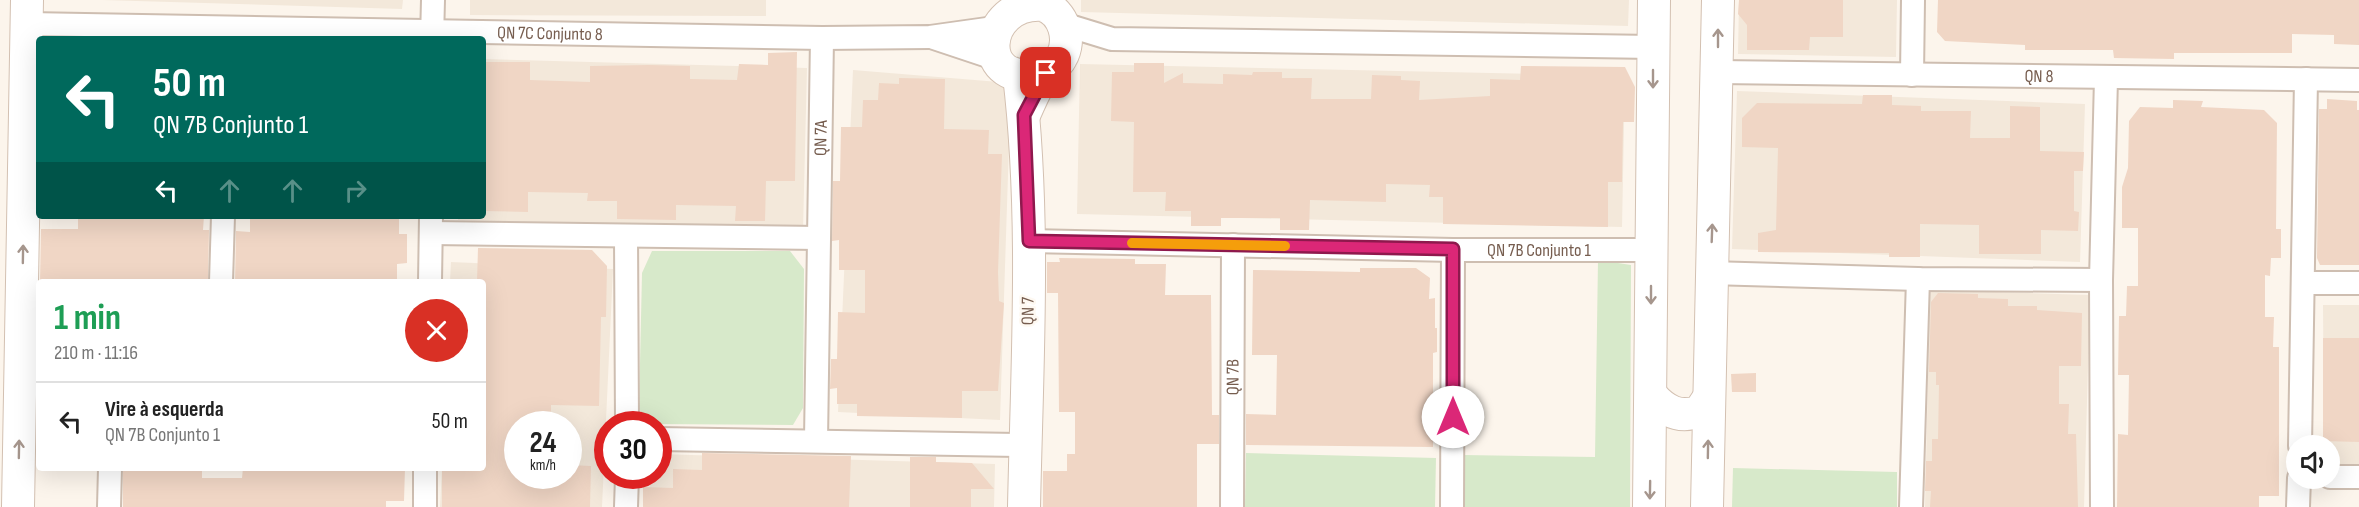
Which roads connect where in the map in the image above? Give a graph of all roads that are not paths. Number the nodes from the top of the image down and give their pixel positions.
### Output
1 (433, 0) edge
2 (1654, 0) edge
3 (1718, 0) edge
4 (1913, 0) edge
5 (1036, 7) edge
6 (28, 12) edge
7 (993, 28) junction
8 (227, 33) edge
9 (432, 35) edge
10 (930, 37) junction
11 (822, 38) junction
12 (1112, 39) junction
13 (1653, 47) junction
14 (1031, 66) junction
15 (1718, 72) junction
16 (26, 74) junction
17 (1912, 75) junction
18 (2106, 78) junction
19 (2306, 79) junction
20 (2359, 80) edge
21 (0, 94) edge
22 (223, 219) edge
23 (431, 224) edge
24 (626, 236) junction
25 (818, 238) junction
26 (1029, 241) junction
27 (1233, 245) junction
28 (1453, 249) junction
29 (1651, 250) junction
30 (1710, 273) junction
31 (221, 279) edge
32 (430, 279) edge
33 (1917, 279) junction
34 (2101, 280) junction
35 (2305, 283) junction
36 (2359, 283) edge
37 (1652, 396) junction
38 (1708, 399) junction
39 (627, 411) edge
40 (2300, 435) edge
41 (672, 439) edge
42 (816, 440) junction
43 (1025, 445) junction
44 (110, 471) edge
45 (425, 471) edge
46 (2340, 477) edge
47 (2359, 477) edge
48 (627, 489) edge
49 (2299, 489) edge
50 (18, 507) edge
51 (110, 507) edge
52 (425, 507) edge
53 (626, 507) edge
54 (1024, 507) edge
55 (1232, 507) edge
56 (1452, 507) edge
57 (1649, 507) edge
58 (1707, 507) edge
59 (1911, 507) edge
60 (2102, 507) edge
61 (2298, 507) edge

1 - 9 street
2 - 13 main road
15 -> 3 main road
4 - 17 street
5 - 7 main road
5 - 12 street
5 - 14 main road
6 - 8 street, QN 7C Conjunto 8
6 - 16 main road
7 - 10 street, QN 7C Conjunto 8
7 - 14 main road
8 - 9 street, QN 7C Conjunto 8
9 - 11 street, QN 7C Conjunto 8
10 - 11 street, QN 7C Conjunto 8
10 - 14 street, QN 7C Conjunto 8
11 - 25 street, QN 7A
12 - 13 street
12 - 14 street
13 -> 29 main road
14 - 26 main road, QN 7
15 - 17 street, QN 8
30 -> 15 main road
16 - 21 main road
50 -> 16 main road
17 - 18 street, QN 8
18 - 19 street, QN 8
18 - 34 street
19 - 20 street, QN 8
19 - 35 street
22 - 31 street
23 - 24 street
23 - 32 street
24 - 25 street
24 - 39 street
25 - 42 street, QN 7A
26 - 27 street, QN 7B Conjunto 1
26 - 43 main road, QN 7
27 - 28 street, QN 7B Conjunto 1
27 - 55 street, QN 7B
28 - 29 street, QN 7B Conjunto 1
28 - 56 street
29 -> 37 main road
30 - 33 street
30 - 38 main road
33 - 34 street
33 - 59 street
34 - 60 street
35 - 36 street
35 - 40 street
37 - 38 main road
37 -> 57 main road
58 -> 38 main road
41 - 42 street
42 - 43 street
43 - 54 main road, QN 7
44 - 51 street
45 - 52 street
46 - 47 street
48 - 53 street
49 - 61 street

